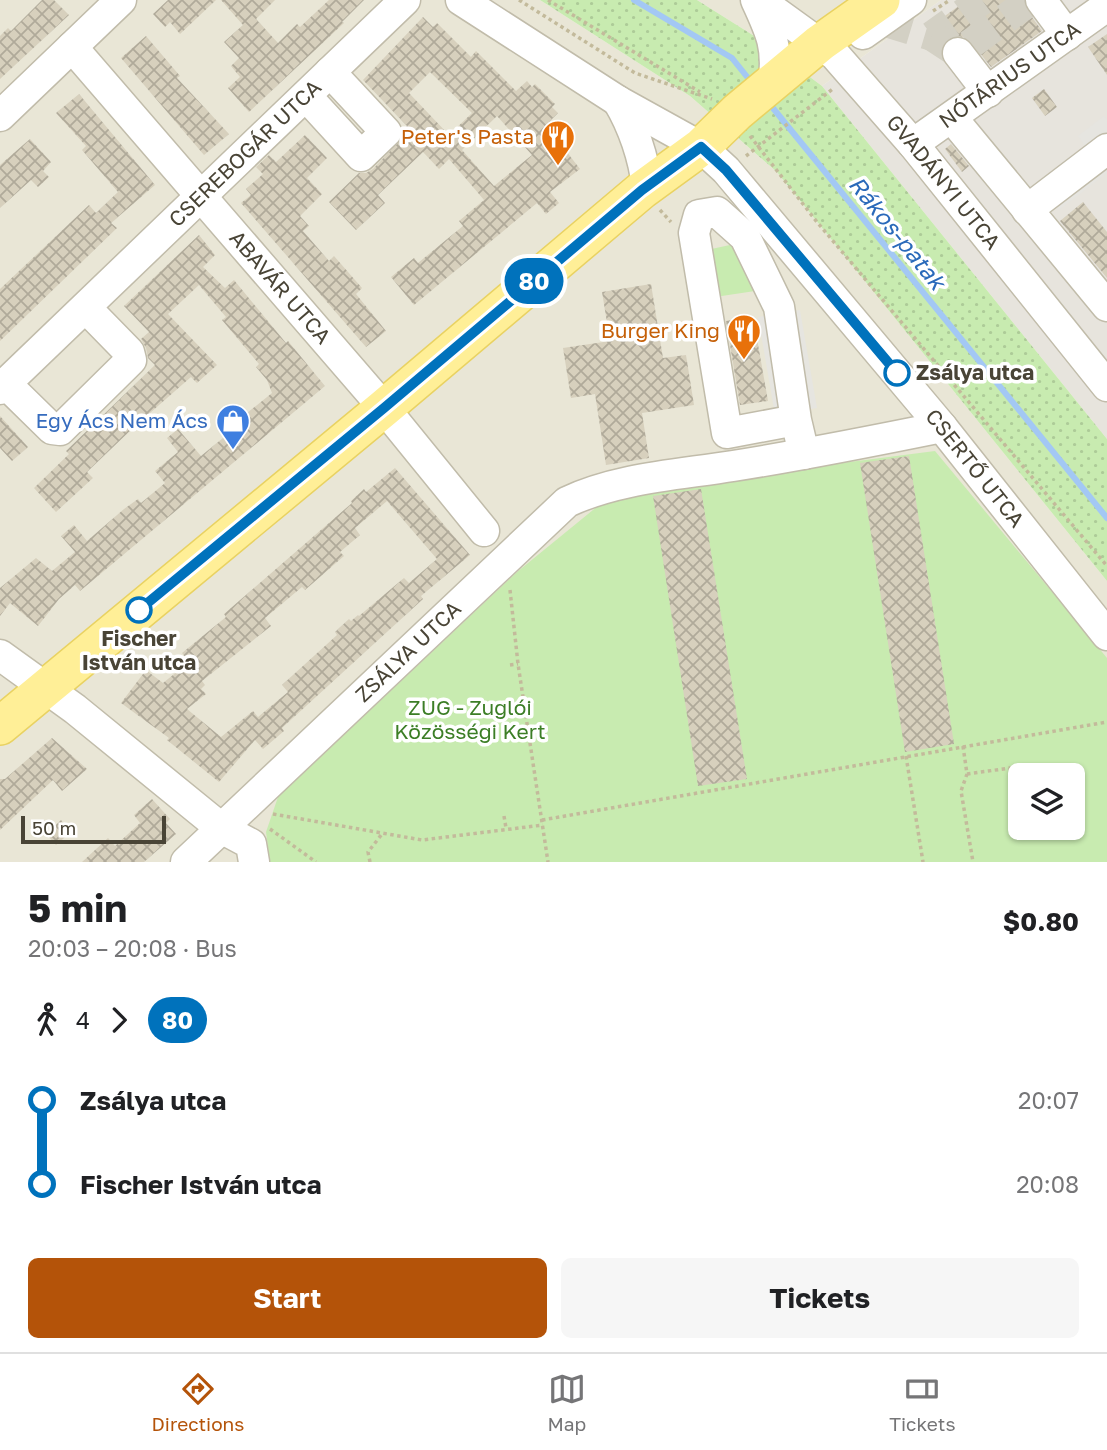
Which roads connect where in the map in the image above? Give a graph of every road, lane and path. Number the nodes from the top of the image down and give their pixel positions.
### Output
1 (121, 0) edge
2 (405, 0) edge
3 (461, 0) edge
4 (548, 0) edge
5 (757, 0) edge
6 (862, 0) edge
7 (881, 0) edge
8 (911, 0) edge
9 (1041, 0) edge
10 (1107, 6) edge
11 (1067, 35) junction
12 (72, 47) junction
13 (958, 53) tunnel mouth
14 (836, 58) junction
15 (330, 72) junction
16 (773, 85) junction
17 (988, 92) junction
18 (306, 96) junction
19 (618, 101) junction
20 (723, 104) junction
21 (0, 116) edge
22 (952, 118) junction
23 (765, 142) dead end
24 (913, 144) junction
25 (701, 147) junction
26 (1107, 149) edge
27 (647, 187) junction
28 (200, 198) junction
29 (1027, 209) junction
30 (812, 274) junction
31 (1107, 306) edge
32 (86, 307) junction
33 (779, 307) junction
34 (3, 386) edge
35 (1107, 386) edge
36 (384, 408) junction
37 (796, 420) junction
38 (942, 427) junction
39 (804, 454) junction
40 (484, 531) dead end
41 (502, 564) junction
42 (1107, 635) edge
43 (0, 655) edge
44 (517, 664) junction
45 (510, 665) dead end
46 (45, 688) junction
47 (1107, 722) edge
48 (0, 726) edge
49 (963, 746) junction
50 (906, 756) junction
51 (1008, 768) edge
52 (967, 774) junction
53 (264, 812) dead end
54 (504, 816) dead end
55 (542, 822) junction
56 (263, 823) dead end
57 (221, 828) junction
58 (506, 829) junction
59 (382, 834) junction
60 (186, 862) edge
61 (254, 862) edge
62 (316, 862) edge
63 (370, 862) edge
64 (548, 862) edge
65 (923, 862) edge
66 (973, 862) edge

1 - 12 street
2 - 15 street, CSEREBOGÁR UTCA
3 - 19 street
4 - 20 path
5 - 14 street, GVADÁNYI UTCA
5 - 16 street
6 - 14 street
7 - 14 main road
8 - 14 street
9 - 11 street
10 - 11 street, NÓTÁRIUS UTCA
11 - 17 street, NÓTÁRIUS UTCA
12 - 21 street
12 - 28 street, ABAVÁR UTCA
13 - 17 street
14 - 16 main road
14 - 23 path
14 - 24 street, GVADÁNYI UTCA
15 - 18 street, CSEREBOGÁR UTCA
15 - 18 street
16 - 20 main road
17 - 22 street, NÓTÁRIUS UTCA
18 - 28 street, CSEREBOGÁR UTCA
19 - 25 street
19 - 27 street
20 - 25 main road
22 - 24 street, NÓTÁRIUS UTCA
22 - 29 street
24 - 35 street, GVADÁNYI UTCA
25 - 27 main road
25 - 30 street, CSERTŐ UTCA
26 - 29 street
27 - 36 main road
28 - 32 street, CSEREBOGÁR UTCA
28 - 36 street, ABAVÁR UTCA
29 - 31 street
30 - 33 street
30 - 38 street, CSERTŐ UTCA
32 - 34 street, CSEREBOGÁR UTCA
32 - 34 street, CSEREBOGÁR UTCA
33 - 37 street
33 - 37 street
36 - 40 street, ABAVÁR UTCA
36 - 46 main road
37 - 39 street
38 - 39 street, ZSÁLYA UTCA
38 - 42 street, CSERTŐ UTCA
39 - 41 street, ZSÁLYA UTCA
41 - 44 path
41 - 57 street, ZSÁLYA UTCA
43 - 46 street
44 - 45 path
44 - 55 path
46 - 48 main road
46 - 57 street
47 - 49 path
49 - 50 path
49 - 52 path
50 - 55 path
50 - 65 path
51 - 52 path
52 - 66 path
53 - 59 path
54 - 58 path
55 - 58 path
55 - 64 path
56 - 62 path
57 - 60 street, ZSÁLYA UTCA
57 - 61 street
58 - 59 path
59 - 63 path

